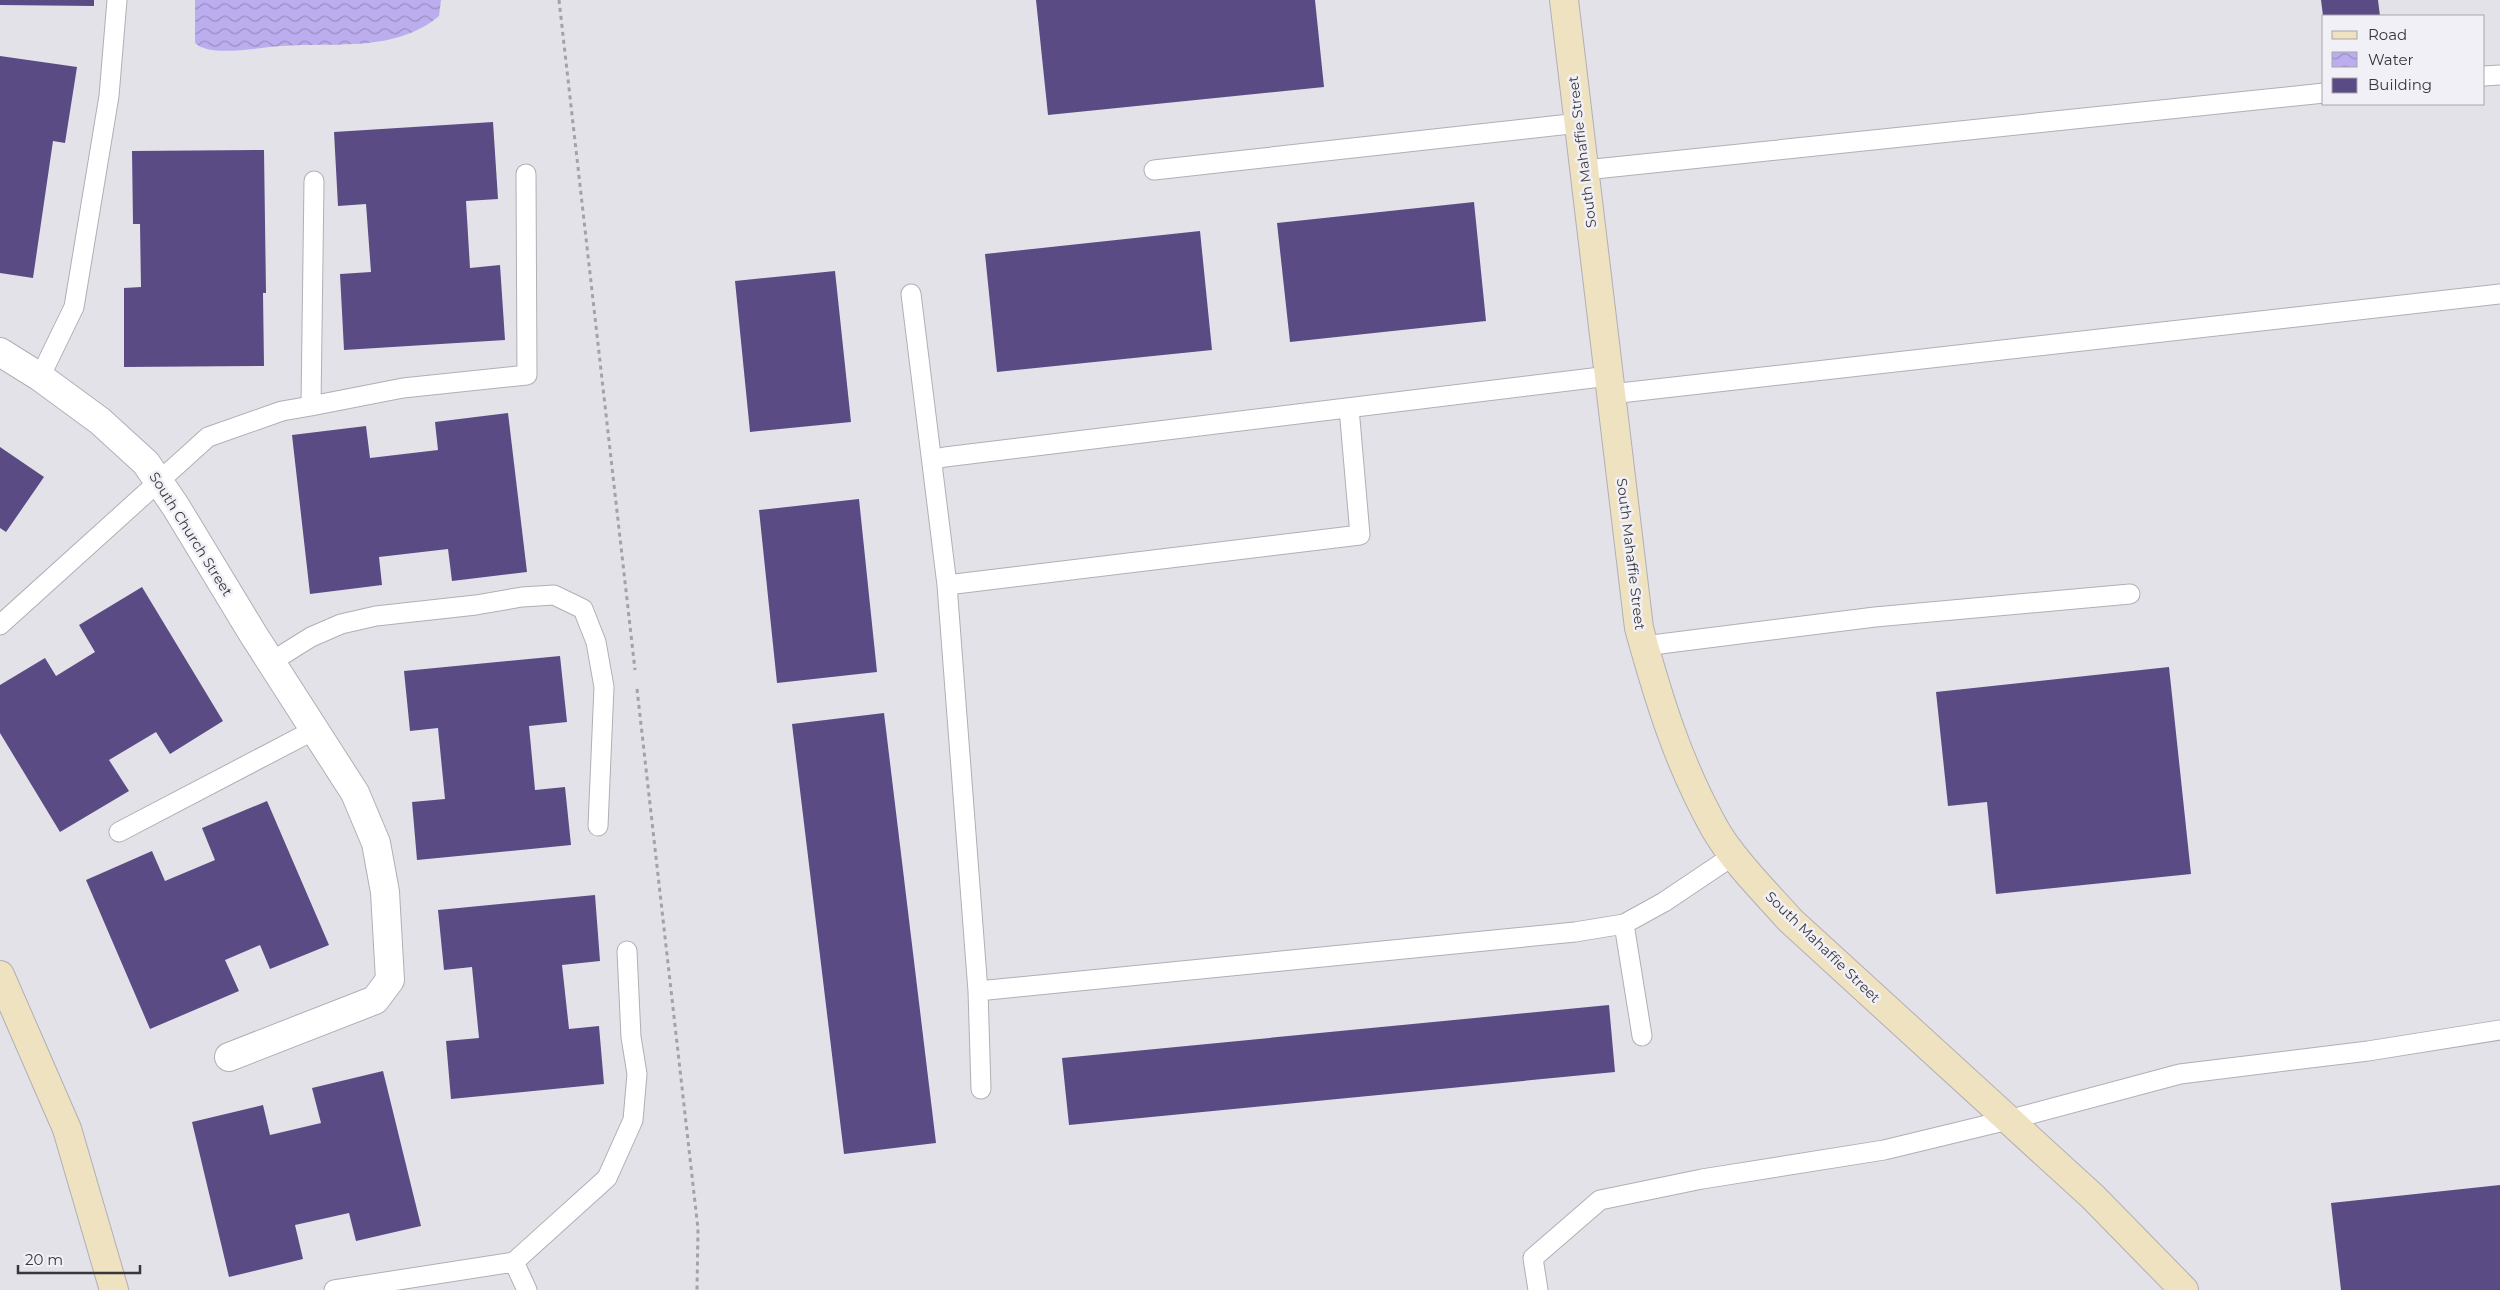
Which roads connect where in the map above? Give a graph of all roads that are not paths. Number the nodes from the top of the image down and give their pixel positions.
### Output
1 (117, 0) edge
2 (1564, 0) edge
3 (2500, 75) edge
4 (2485, 76) edge
5 (2322, 93) edge
6 (1579, 123) junction
7 (1154, 170) dead end
8 (1585, 170) junction
9 (526, 174) dead end
10 (314, 181) dead end
11 (911, 294) dead end
12 (2500, 294) edge
13 (0, 352) edge
14 (40, 377) junction
15 (1610, 385) junction
16 (311, 406) junction
17 (1349, 408) junction
18 (932, 460) junction
19 (158, 482) junction
20 (947, 585) junction
21 (2130, 594) dead end
22 (0, 625) edge
23 (1644, 646) junction
24 (271, 662) junction
25 (314, 730) junction
26 (598, 826) dead end
27 (119, 832) dead end
28 (1734, 855) junction
29 (1624, 924) junction
30 (627, 951) dead end
31 (0, 976) edge
32 (978, 991) junction
33 (2500, 1030) edge
34 (1642, 1036) dead end
35 (229, 1057) dead end
36 (981, 1089) dead end
37 (2008, 1120) junction
38 (514, 1262) junction
39 (114, 1290) edge
40 (334, 1290) edge
41 (527, 1290) edge
42 (1538, 1290) edge
43 (2184, 1290) edge

1 - 14 lane
2 - 6 street, South Mahaffie Street
3 - 4 lane
5 - 8 lane
6 - 7 lane
6 - 8 street, South Mahaffie Street
8 - 15 street, South Mahaffie Street
9 - 16 lane
10 - 16 lane
11 - 18 lane
12 - 15 lane
13 - 14 street, South Church Street
14 - 19 street, South Church Street
15 - 17 lane
15 - 23 street, South Mahaffie Street
16 - 19 lane
17 - 18 lane
17 - 20 lane
18 - 20 lane
19 - 22 lane
19 - 24 street, South Church Street
20 - 32 lane
21 - 23 lane
23 - 28 street, South Mahaffie Street
24 - 25 street, South Church Street
24 - 26 lane
25 - 27 lane
25 - 35 street, South Church Street
28 - 29 lane
28 - 37 street, South Mahaffie Street
29 - 32 lane
29 - 34 lane
30 - 38 lane
31 - 39 street
32 - 36 lane
33 - 37 lane
37 - 42 lane
37 - 43 street, South Mahaffie Street
38 - 40 lane
38 - 41 lane

